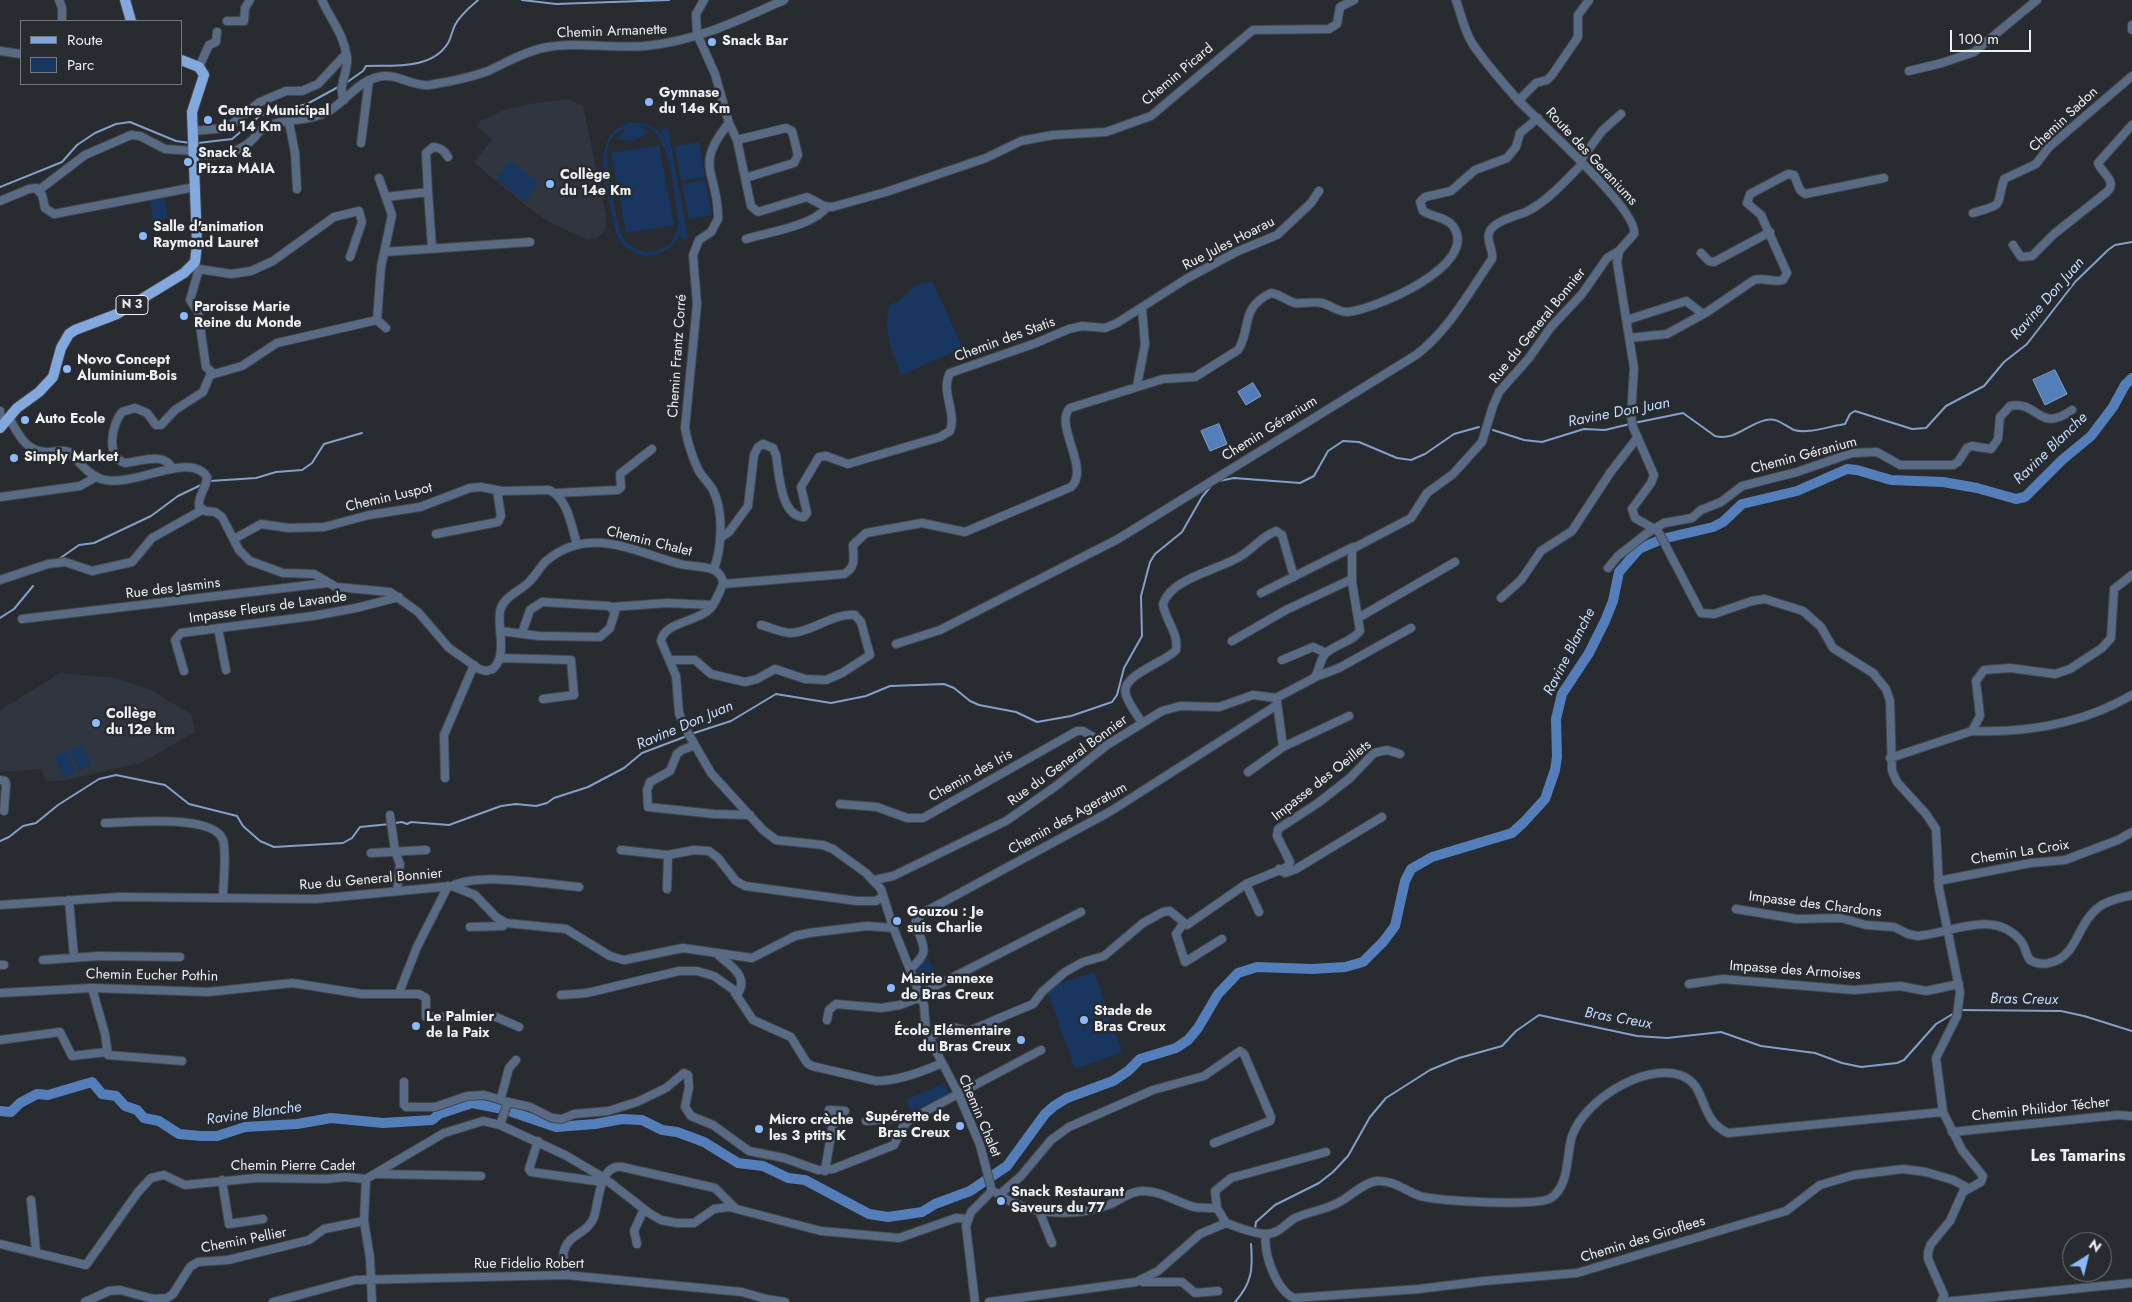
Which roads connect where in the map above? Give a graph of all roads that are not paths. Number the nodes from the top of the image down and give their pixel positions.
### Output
1 (60, 0) edge
2 (125, 0) edge
3 (250, 0) edge
4 (322, 0) edge
5 (784, 0) edge
6 (1354, 0) edge
7 (1456, 0) edge
8 (1589, 0) edge
9 (2037, 0) edge
10 (703, 2) edge
11 (62, 20) edge
12 (131, 20) edge
13 (227, 21) dead end
14 (2132, 25) edge
15 (2132, 30) edge
16 (217, 32) dead end
17 (698, 37) junction
18 (0, 51) edge
19 (20, 54) edge
20 (346, 54) junction
21 (182, 60) edge
22 (199, 66) junction
23 (1909, 71) dead end
24 (2132, 76) edge
25 (369, 80) junction
26 (344, 100) junction
27 (1519, 100) junction
28 (1621, 114) dead end
29 (1538, 118) junction
30 (289, 122) junction
31 (729, 122) junction
32 (2132, 125) edge
33 (193, 133) junction
34 (737, 140) junction
35 (361, 143) dead end
36 (194, 151) junction
37 (448, 157) dead end
38 (1581, 162) junction
39 (379, 178) dead end
40 (745, 178) junction
41 (1884, 178) dead end
42 (195, 187) junction
43 (297, 189) dead end
44 (39, 190) junction
45 (1319, 191) dead end
46 (428, 192) junction
47 (386, 197) junction
48 (0, 201) edge
49 (827, 207) junction
50 (1973, 213) dead end
51 (1770, 232) junction
52 (746, 239) dead end
53 (530, 242) dead end
54 (2013, 245) dead end
55 (432, 248) junction
56 (1619, 251) junction
57 (384, 252) junction
58 (1701, 253) dead end
59 (350, 257) dead end
60 (195, 268) junction
61 (1142, 309) junction
62 (1703, 314) junction
63 (377, 320) junction
64 (1626, 320) junction
65 (386, 328) dead end
66 (1629, 338) junction
67 (211, 373) junction
68 (1137, 386) junction
69 (2072, 410) dead end
70 (0, 411) edge
71 (9, 418) junction
72 (1, 428) edge
73 (1638, 438) junction
74 (652, 449) dead end
75 (172, 469) junction
76 (96, 477) junction
77 (497, 490) junction
78 (556, 493) junction
79 (0, 497) edge
80 (202, 510) junction
81 (1658, 532) junction
82 (436, 534) dead end
83 (720, 538) junction
84 (234, 539) junction
85 (577, 544) junction
86 (1354, 547) junction
87 (1455, 562) dead end
88 (1608, 568) dead end
89 (714, 569) junction
90 (2132, 574) edge
91 (1294, 577) junction
92 (1352, 579) junction
93 (0, 580) edge
94 (327, 583) junction
95 (723, 584) junction
96 (1261, 593) dead end
97 (399, 597) junction
98 (1501, 598) dead end
99 (713, 605) junction
100 (612, 607) junction
101 (1358, 618) junction
102 (22, 619) dead end
103 (761, 625) dead end
104 (218, 628) junction
105 (1411, 628) dead end
106 (500, 631) junction
107 (522, 633) junction
108 (1232, 641) dead end
109 (896, 644) dead end
110 (1326, 653) junction
111 (500, 658) junction
112 (671, 660) junction
113 (1282, 660) dead end
114 (474, 665) junction
115 (226, 670) dead end
116 (184, 671) dead end
117 (1314, 678) junction
118 (2132, 695) edge
119 (543, 699) dead end
120 (1277, 702) junction
121 (1350, 716) dead end
122 (1142, 723) junction
123 (1972, 731) junction
124 (694, 744) junction
125 (1107, 745) junction
126 (1283, 746) junction
127 (1400, 754) dead end
128 (1890, 758) junction
129 (1248, 772) dead end
130 (445, 778) dead end
131 (0, 780) edge
132 (840, 804) dead end
133 (4, 811) dead end
134 (750, 815) junction
135 (1382, 817) dead end
136 (391, 821) dead end
137 (105, 823) dead end
138 (2132, 832) edge
139 (426, 850) dead end
140 (621, 850) dead end
141 (395, 852) junction
142 (371, 853) dead end
143 (668, 855) junction
144 (1279, 869) junction
145 (874, 880) junction
146 (1938, 881) junction
147 (1246, 884) junction
148 (450, 886) junction
149 (579, 887) dead end
150 (667, 889) dead end
151 (397, 890) junction
152 (2132, 894) edge
153 (883, 896) junction
154 (223, 898) junction
155 (69, 900) junction
156 (0, 905) edge
157 (1736, 909) dead end
158 (1081, 912) dead end
159 (1259, 912) dead end
160 (505, 923) junction
161 (1184, 924) junction
162 (470, 927) dead end
163 (893, 928) junction
164 (1948, 931) junction
165 (1222, 939) dead end
166 (716, 953) junction
167 (74, 957) junction
168 (180, 957) dead end
169 (43, 960) dead end
170 (910, 969) junction
171 (1689, 984) dead end
172 (1959, 984) junction
173 (92, 988) junction
174 (0, 993) edge
175 (399, 993) junction
176 (736, 993) junction
177 (561, 994) dead end
178 (920, 995) junction
179 (827, 1020) dead end
180 (519, 1027) dead end
181 (929, 1037) junction
182 (0, 1040) edge
183 (1041, 1050) dead end
184 (106, 1052) junction
185 (516, 1060) dead end
186 (182, 1061) dead end
187 (942, 1063) junction
188 (404, 1082) dead end
189 (959, 1095) junction
190 (505, 1100) junction
191 (845, 1111) dead end
192 (1944, 1112) junction
193 (2132, 1116) edge
194 (866, 1121) dead end
195 (907, 1121) junction
196 (500, 1125) junction
197 (1952, 1132) junction
198 (538, 1141) junction
199 (1214, 1143) dead end
200 (1326, 1152) dead end
201 (825, 1171) junction
202 (378, 1174) junction
203 (481, 1176) dead end
204 (222, 1180) junction
205 (366, 1180) junction
206 (603, 1180) junction
207 (1968, 1188) junction
208 (995, 1191) junction
209 (31, 1200) dead end
210 (735, 1208) junction
211 (1217, 1208) junction
212 (644, 1209) junction
213 (1040, 1213) junction
214 (263, 1219) dead end
215 (968, 1219) junction
216 (364, 1221) junction
217 (1226, 1223) junction
218 (1262, 1233) junction
219 (1052, 1242) dead end
220 (0, 1244) edge
221 (636, 1244) dead end
222 (36, 1251) junction
223 (566, 1275) junction
224 (370, 1280) junction
225 (1136, 1282) junction
226 (2132, 1283) edge
227 (1218, 1291) dead end
228 (85, 1302) edge
229 (273, 1302) edge
230 (372, 1302) edge
231 (785, 1302) edge
232 (975, 1302) edge
233 (989, 1302) edge
234 (1942, 1302) edge

1 - 11 street
2 - 12 main road
3 - 13 street
4 - 20 street
5 - 17 street, Chemin Armanette
6 - 49 street, Chemin Picard
7 - 27 street, Route des Geraniums
8 - 27 street
9 - 23 street
10 - 17 street
14 - 15 street
16 - 22 street
17 - 25 street, Chemin Armanette
17 - 31 street
18 - 19 street
20 - 26 street
20 - 33 street
21 - 22 main road
22 - 33 main road
24 - 50 street, Chemin Sadon
25 - 26 street, Chemin Armanette
25 - 35 street
26 - 30 street, Chemin Armanette
27 - 29 street, Route des Geraniums
28 - 38 street
29 - 38 street, Route des Geraniums
29 - 68 street
30 - 36 street, Chemin Armanette
30 - 43 street
31 - 34 street
31 - 83 street, Chemin Frantz Corré
32 - 54 street
33 - 36 main road
34 - 40 street
34 - 40 street
36 - 42 main road
36 - 44 street, Chemin Armanette
37 - 46 street
38 - 56 street, Route des Geraniums
38 - 109 street, Chemin Géranium
39 - 47 street
40 - 49 street
41 - 51 street
42 - 44 street
42 - 60 main road
44 - 48 street
45 - 61 street, Rue Jules Hoarau
46 - 47 street
46 - 55 street
47 - 57 street
49 - 52 street, Chemin Picard
51 - 58 street
51 - 62 street
53 - 55 street
55 - 57 street
56 - 64 street
56 - 86 street, Rue du General Bonnier
57 - 63 street
59 - 60 street
60 - 67 street
60 - 71 main road, N 3
61 - 68 street
61 - 83 street, Chemin des Statis
62 - 64 street
62 - 66 street
63 - 65 street
63 - 67 street
64 - 66 street
66 - 73 street
67 - 75 street
68 - 95 street
69 - 81 street, Chemin Géranium
70 - 72 street
71 - 72 main road, N 3
71 - 76 street
73 - 81 street
73 - 98 street
74 - 78 street, Chemin Luspot
75 - 76 street
75 - 80 street
76 - 79 street
77 - 78 street, Chemin Luspot
77 - 82 street
77 - 84 street, Chemin Luspot
78 - 85 street
80 - 84 street
80 - 93 street
81 - 88 street, Chemin Géranium
81 - 128 street
83 - 89 street, Chemin Frantz Corré
84 - 94 street
85 - 89 street, Chemin Chalet
85 - 106 street, Chemin Chalet
86 - 91 street, Rue du General Bonnier
86 - 92 street
87 - 101 street
89 - 95 street
90 - 123 street
91 - 96 street, Rue du General Bonnier
91 - 122 street
92 - 101 street
92 - 108 street
94 - 97 street
94 - 102 street, Rue des Jasmins
95 - 99 street, Chemin Chalet
97 - 104 street, Impasse Fleurs de Lavande
97 - 114 street
99 - 100 street
99 - 112 street, Chemin Chalet
100 - 107 street
100 - 107 street
101 - 110 street
103 - 112 street
104 - 115 street
104 - 116 street, Impasse Fleurs de Lavande
105 - 117 street
106 - 107 street
106 - 111 street, Chemin Chalet
110 - 113 street
110 - 117 street
111 - 114 street
111 - 119 street
112 - 124 street, Chemin Chalet
114 - 130 street
117 - 120 street
118 - 123 street
120 - 122 street, Rue du General Bonnier
120 - 126 street
120 - 170 street, Chemin des Ageratum
121 - 126 street
122 - 125 street, Rue du General Bonnier
123 - 128 street
124 - 134 street, Chemin Chalet
124 - 134 street
125 - 132 street, Chemin des Iris
125 - 145 street, Rue du General Bonnier
126 - 129 street
127 - 144 street, Impasse des Oeillets
128 - 146 street
131 - 133 street
134 - 145 street, Chemin Chalet
135 - 144 street
136 - 141 street
137 - 154 street
138 - 146 street, Chemin La Croix
139 - 141 street
140 - 143 street
141 - 142 street
141 - 151 street
143 - 150 street
143 - 153 street
144 - 147 street
145 - 153 street, Chemin Chalet
146 - 164 street
147 - 159 street
147 - 161 street
148 - 149 street
148 - 151 street, Rue du General Bonnier
148 - 160 street, Rue du General Bonnier
148 - 175 street
151 - 154 street, Rue du General Bonnier
152 - 164 street, Impasse des Chardons
153 - 163 street, Chemin Chalet
154 - 155 street, Rue du General Bonnier
155 - 156 street, Rue du General Bonnier
155 - 167 street
157 - 164 street, Impasse des Chardons
158 - 178 street
160 - 162 street
160 - 166 street
161 - 165 street
161 - 181 street
163 - 166 street
163 - 170 street, Chemin Chalet
164 - 172 street
166 - 176 street
167 - 168 street
167 - 169 street
170 - 178 street, Chemin Chalet
171 - 172 street, Impasse des Armoises
172 - 192 street
173 - 174 street, Chemin Eucher Pothin
173 - 175 street, Chemin Eucher Pothin
173 - 184 street
175 - 180 street, Chemin Eucher Pothin
176 - 177 street
176 - 187 street
178 - 179 street
178 - 181 street, Chemin Chalet
181 - 187 street, Chemin Chalet
182 - 184 street
183 - 189 street
184 - 186 street
185 - 190 street
187 - 189 street, Chemin Chalet
188 - 190 street
189 - 195 street
189 - 208 street, Chemin Chalet
190 - 196 street
190 - 201 street
191 - 201 street
192 - 197 street
192 - 218 street
193 - 197 street, Chemin Philidor Técher
194 - 195 street
195 - 201 street
196 - 198 street, Chemin Pierre Cadet
196 - 202 street, Chemin Pierre Cadet
197 - 207 street
198 - 206 street, Chemin Pierre Cadet
198 - 206 street
199 - 208 street
200 - 211 street
202 - 203 street
202 - 205 street, Chemin Pierre Cadet
204 - 205 street, Chemin Pierre Cadet
204 - 214 street, Chemin Pierre Cadet
204 - 222 street, Chemin Pierre Cadet
205 - 216 street
206 - 210 street
206 - 212 street, Chemin Pierre Cadet
206 - 223 street
207 - 218 street, Chemin des Giroflees
207 - 234 street
208 - 213 street
208 - 215 street
209 - 222 street
210 - 212 street, Chemin Pierre Cadet
210 - 215 street, Chemin Pierre Cadet
211 - 213 street
211 - 217 street
212 - 221 street
213 - 219 street
215 - 232 street
216 - 224 street
216 - 228 street, Chemin Pellier
217 - 218 street
217 - 225 street
220 - 222 street, Chemin Pierre Cadet
223 - 224 street, Rue Fidelio Robert
223 - 231 street, Rue Fidelio Robert
224 - 229 street, Rue Fidelio Robert
224 - 230 street
225 - 227 street
225 - 233 street
226 - 234 street

